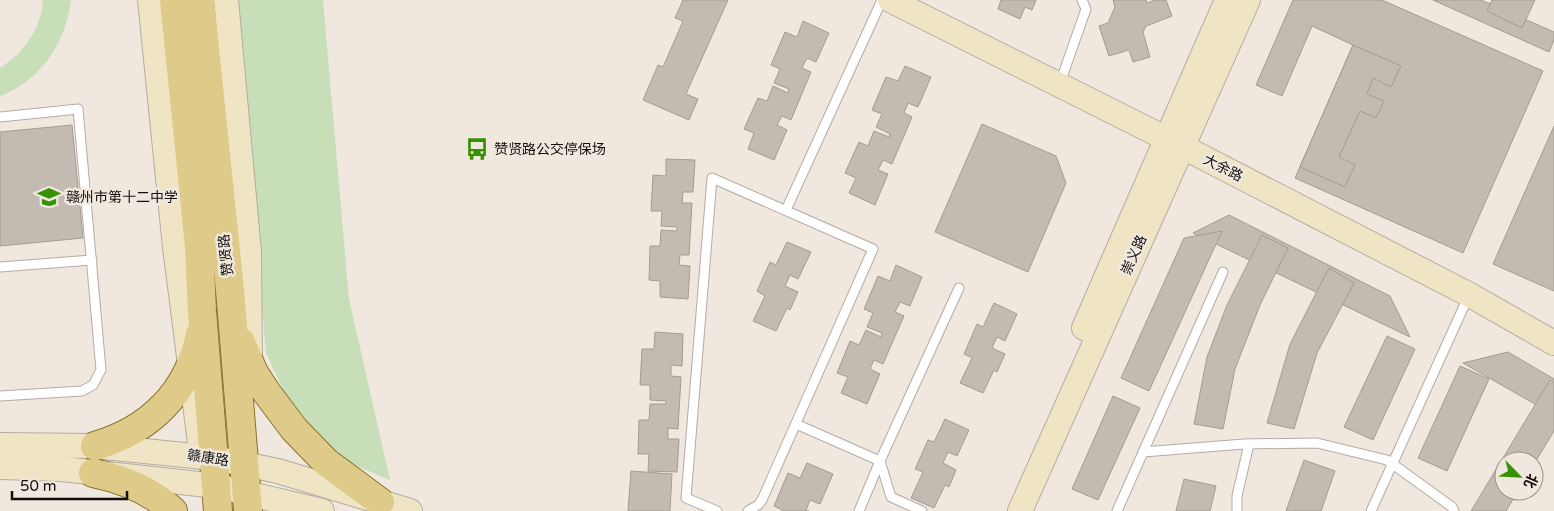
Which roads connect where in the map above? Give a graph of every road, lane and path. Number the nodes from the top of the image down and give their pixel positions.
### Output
1 (150, 0) edge
2 (174, 0) edge
3 (200, 0) edge
4 (226, 0) edge
5 (882, 0) edge
6 (890, 0) edge
7 (1082, 0) edge
8 (1227, 0) edge
9 (1248, 0) edge
10 (1059, 86) junction
11 (0, 116) edge
12 (1174, 143) junction
13 (786, 210) junction
14 (92, 260) junction
15 (0, 267) edge
16 (1223, 272) dead end
17 (959, 288) dead end
18 (230, 290) junction
19 (1470, 295) junction
20 (202, 311) junction
21 (1554, 343) edge
22 (250, 363) junction
23 (190, 365) junction
24 (0, 396) edge
25 (796, 424) junction
26 (1248, 444) junction
27 (0, 445) edge
28 (1143, 452) junction
29 (208, 457) junction
30 (94, 459) junction
31 (880, 461) junction
32 (1392, 463) junction
33 (250, 465) junction
34 (0, 467) edge
35 (213, 494) edge
36 (253, 502) edge
37 (380, 502) junction
38 (174, 511) edge
39 (206, 511) edge
40 (322, 511) edge
41 (410, 511) edge
42 (716, 511) edge
43 (748, 511) edge
44 (859, 511) edge
45 (922, 511) edge
46 (1004, 511) edge
47 (1020, 511) edge
48 (1117, 511) edge
49 (1236, 511) edge
50 (1371, 511) edge
51 (1454, 511) edge

1 - 23 main road
2 - 20 main road, 赞贤路
3 - 18 main road, 赞贤路
4 - 22 main road
5 - 13 lane
6 - 10 main road, 大余路
7 - 10 lane
8 - 12 main road, 崇义路
9 - 12 main road, 崇义路
10 - 12 main road, 大余路
11 - 14 lane
12 - 19 main road, 大余路
12 - 46 main road, 崇义路
12 - 47 main road, 崇义路
13 - 25 lane
13 - 42 lane
14 - 15 lane
14 - 24 lane
16 - 28 lane
17 - 31 lane
18 - 22 main road
18 - 33 main road, 赞贤路
19 - 21 main road, 大余路
19 - 32 lane
20 - 23 main road
20 - 29 main road, 赞贤路
22 - 33 main road
22 - 37 main road
23 - 29 main road
23 - 30 main road
25 - 31 lane
25 - 43 lane
26 - 28 lane
26 - 32 lane
26 - 49 lane
27 - 30 main road, 赣康路
28 - 48 lane
29 - 30 main road, 赣康路
29 - 33 main road, 赣康路
29 - 35 main road, 赞贤路
30 - 34 main road, 赣康路
30 - 35 main road, 赣康路
30 - 38 main road
31 - 44 lane
31 - 45 lane
32 - 50 lane
32 - 51 lane
33 - 36 main road, 赞贤路
33 - 37 main road, 赣康路
35 - 36 main road, 赣康路
35 - 39 main road
36 - 40 main road, 赣康路
37 - 41 main road, 赣康路

